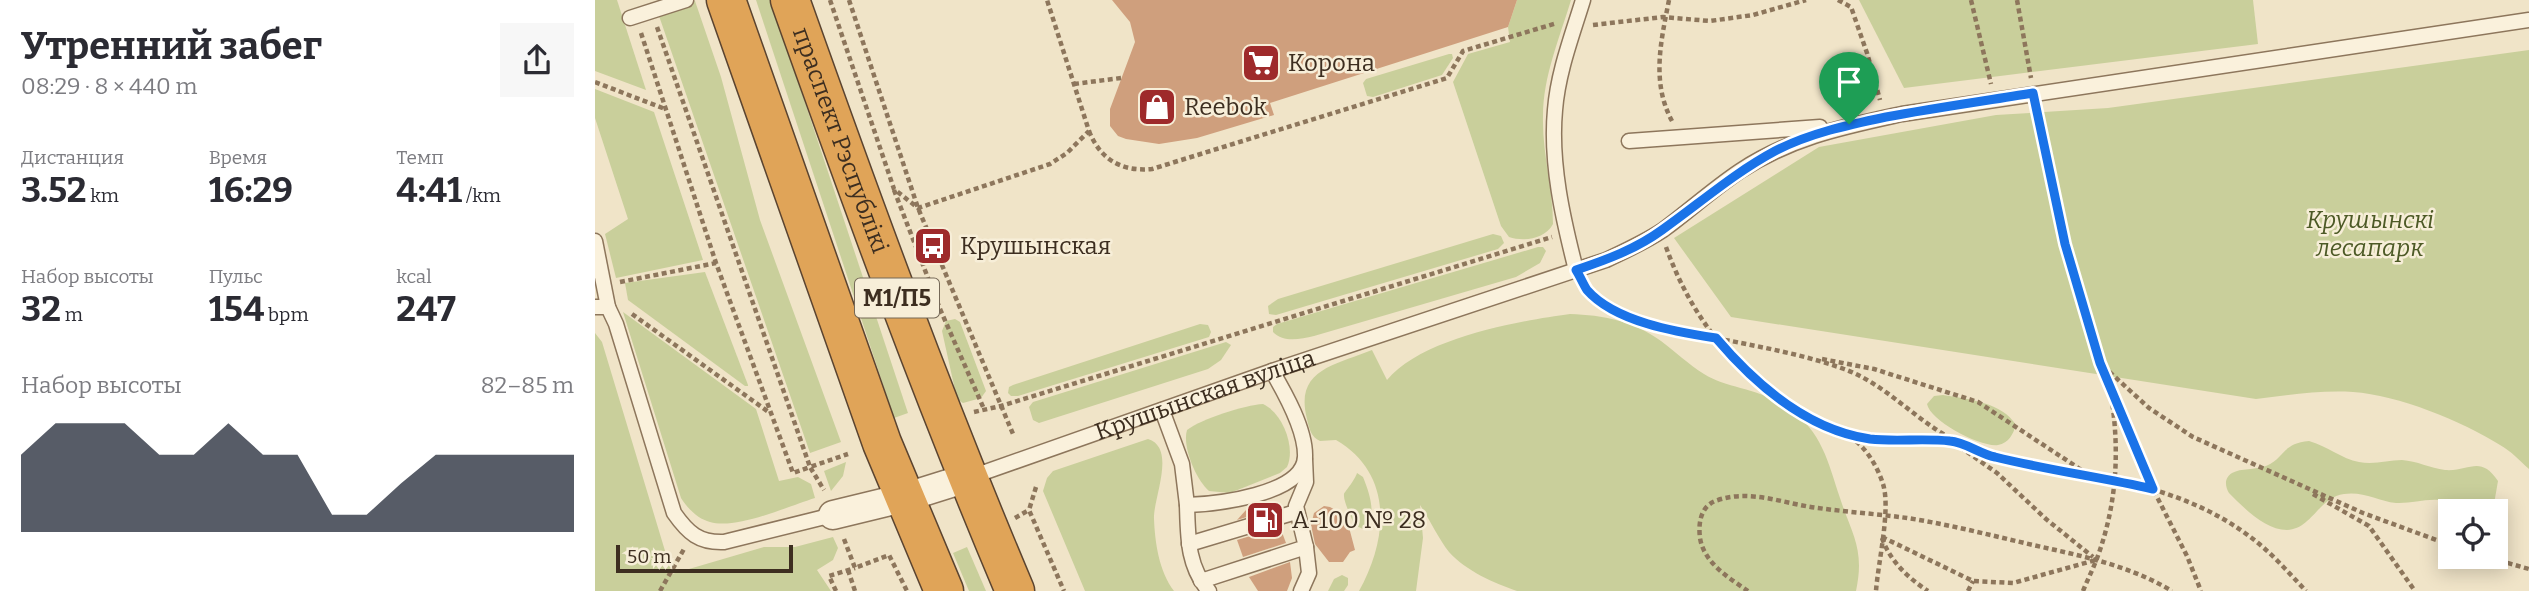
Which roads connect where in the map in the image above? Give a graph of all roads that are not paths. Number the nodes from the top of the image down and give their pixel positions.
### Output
1 (726, 0) edge
2 (790, 0) edge
3 (1583, 0) edge
4 (681, 1) edge
5 (633, 17) road end
6 (2529, 20) edge
7 (1849, 124) junction
8 (1629, 141) dead end
9 (595, 241) edge
10 (1576, 270) junction
11 (601, 307) edge
12 (1272, 371) junction
13 (1162, 410) junction
14 (1305, 457) junction
15 (967, 478) junction
16 (903, 498) junction
17 (1187, 505) junction
18 (1296, 512) junction
19 (833, 513) joint
20 (1189, 544) junction
21 (1306, 547) junction
22 (1205, 586) edge
23 (944, 591) edge
24 (1015, 591) edge
25 (1301, 591) edge

1 - 16 highway, М1/П5
2 - 15 highway, праспект Рэспублікі / М1/П5
3 - 10 lane
4 - 5 lane
6 - 7 lane
7 - 8 lane
7 - 10 lane, Крушынская вуліца
9 - 11 lane
10 - 12 lane, Крушынская вуліца
11 - 19 lane
12 - 13 lane, Крушынская вуліца
12 - 14 lane
13 - 15 lane, Крушынская вуліца
13 - 17 lane
14 - 17 lane
14 - 18 lane
15 - 16 street, Крушынская вуліца
15 - 24 highway, праспект Рэспублікі / М1/П5
16 - 19 street, Крушынская вуліца
16 - 23 highway, М1/П5
17 - 20 lane
18 - 20 lane
18 - 21 lane
20 - 22 lane
21 - 22 lane
21 - 25 lane

